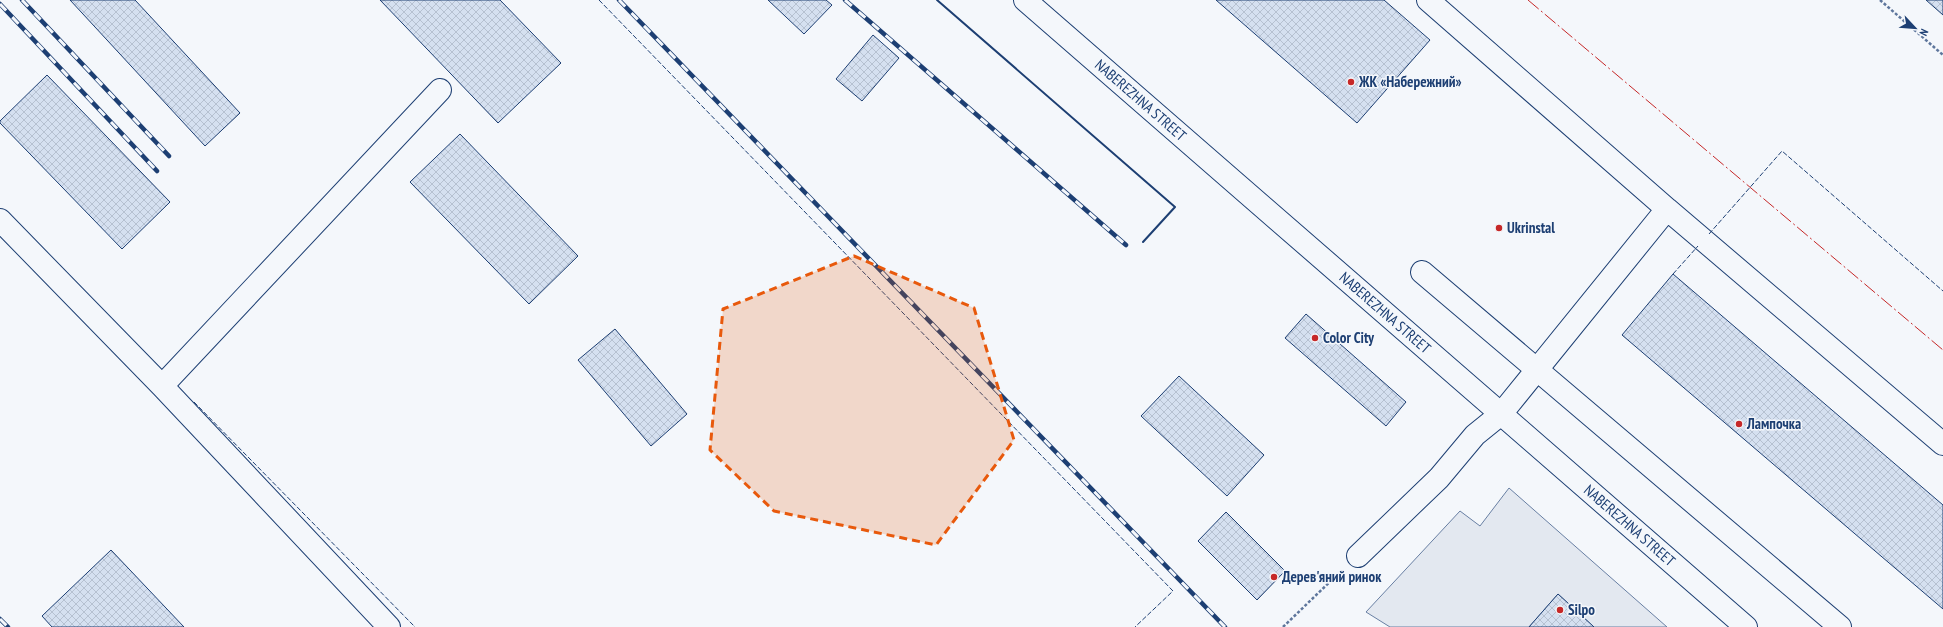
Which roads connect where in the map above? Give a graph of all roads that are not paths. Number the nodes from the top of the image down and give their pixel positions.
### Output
1 (1024, 0) edge
2 (1428, 0) edge
3 (440, 90) dead end
4 (1667, 209) junction
5 (0, 220) edge
6 (1422, 272) dead end
7 (1538, 368) junction
8 (162, 386) junction
9 (1501, 414) junction
10 (1943, 444) edge
11 (1358, 556) road end
12 (389, 627) edge
13 (1746, 627) edge
14 (1840, 627) edge

1 - 9 main road, NABEREZHNA STREET
2 - 4 main road
3 - 8 main road
4 - 7 main road
4 - 10 main road
5 - 8 main road
6 - 7 main road
7 - 9 main road
7 - 14 main road
8 - 12 main road
9 - 11 main road
9 - 13 main road, NABEREZHNA STREET

